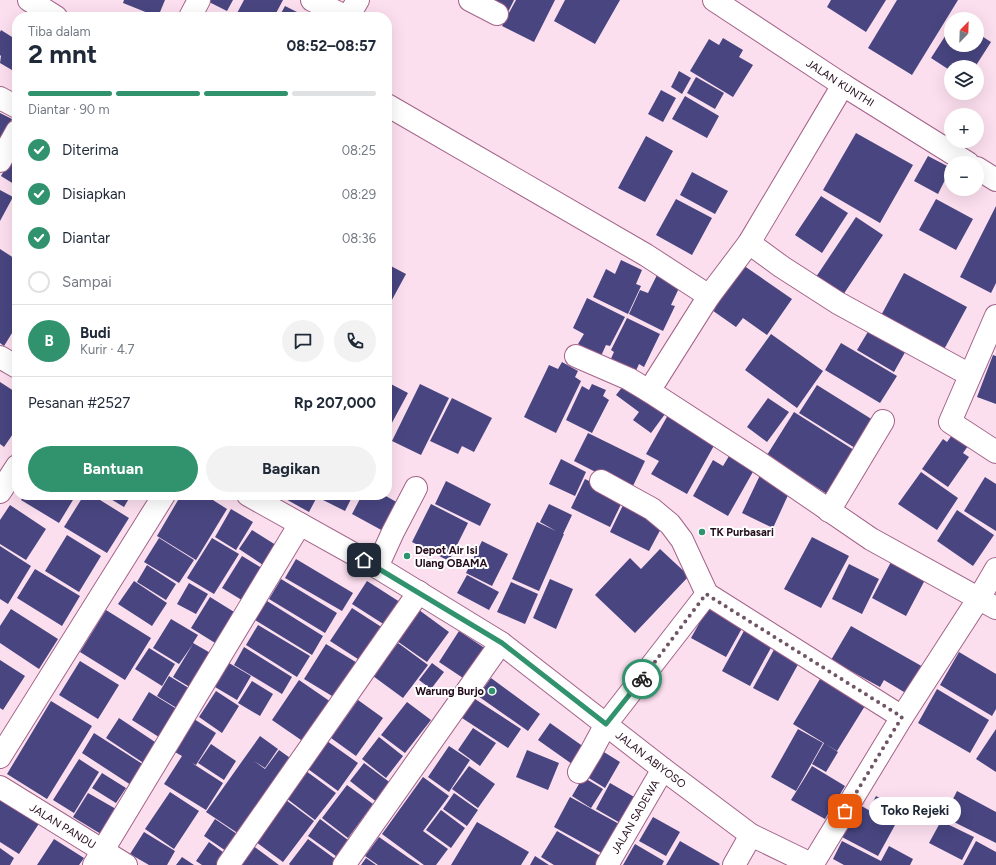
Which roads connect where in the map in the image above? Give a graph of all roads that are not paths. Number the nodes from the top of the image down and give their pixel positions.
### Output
1 (30, 0) edge
2 (199, 0) edge
3 (312, 0) edge
4 (358, 0) edge
5 (470, 0) edge
6 (714, 0) edge
7 (48, 12) edge
8 (193, 12) edge
9 (337, 12) edge
10 (350, 12) edge
11 (497, 14) dead end
12 (842, 85) junction
13 (0, 98) edge
14 (12, 104) edge
15 (392, 108) edge
16 (12, 140) edge
17 (957, 156) edge
18 (0, 161) edge
19 (984, 172) edge
20 (996, 180) edge
21 (749, 243) junction
22 (709, 296) junction
23 (996, 316) edge
24 (576, 356) dead end
25 (0, 357) edge
26 (12, 364) edge
27 (970, 375) junction
28 (650, 391) junction
29 (883, 421) dead end
30 (996, 452) edge
31 (12, 474) edge
32 (601, 480) dead end
33 (416, 488) dead end
34 (0, 492) edge
35 (161, 500) edge
36 (257, 500) edge
37 (829, 511) junction
38 (300, 524) junction
39 (377, 567) junction
40 (996, 569) edge
41 (418, 592) junction
42 (706, 594) junction
43 (988, 603) edge
44 (502, 643) junction
45 (902, 717) junction
46 (606, 724) junction
47 (0, 757) edge
48 (663, 769) junction
49 (579, 772) dead end
50 (0, 786) edge
51 (751, 835) junction
52 (98, 858) edge
53 (126, 865) edge
54 (228, 865) edge
55 (344, 865) edge
56 (607, 865) edge
57 (734, 865) edge
58 (813, 865) edge

1 - 7 street
2 - 8 street
3 - 9 street
4 - 10 street
5 - 11 street
6 - 12 street, JALAN KUNTHI
12 - 17 street, JALAN KUNTHI
12 - 21 street
13 - 14 street
15 - 22 street
16 - 18 street
19 - 20 street
21 - 22 street
21 - 27 street
22 - 28 street
23 - 27 street
24 - 28 street
25 - 26 street
27 - 30 street
28 - 37 street
29 - 37 street
31 - 34 street
32 - 42 street
33 - 39 street
35 - 47 street
36 - 38 street, JALAN ABIYOSO
37 - 43 street
38 - 39 street, JALAN ABIYOSO
38 - 52 street
39 - 41 street, JALAN ABIYOSO
40 - 43 street
41 - 44 street, JALAN ABIYOSO
41 - 54 street
42 - 45 street
42 - 46 street
43 - 45 street
44 - 46 street, JALAN ABIYOSO
44 - 55 street
45 - 58 street
46 - 48 street, JALAN ABIYOSO
46 - 49 street
48 - 51 street, JALAN ABIYOSO
48 - 56 street, JALAN SADEWA
50 - 52 street, JALAN PANDU
51 - 57 street
51 - 58 street, JALAN ABIYOSO
52 - 53 street, JALAN PANDU

